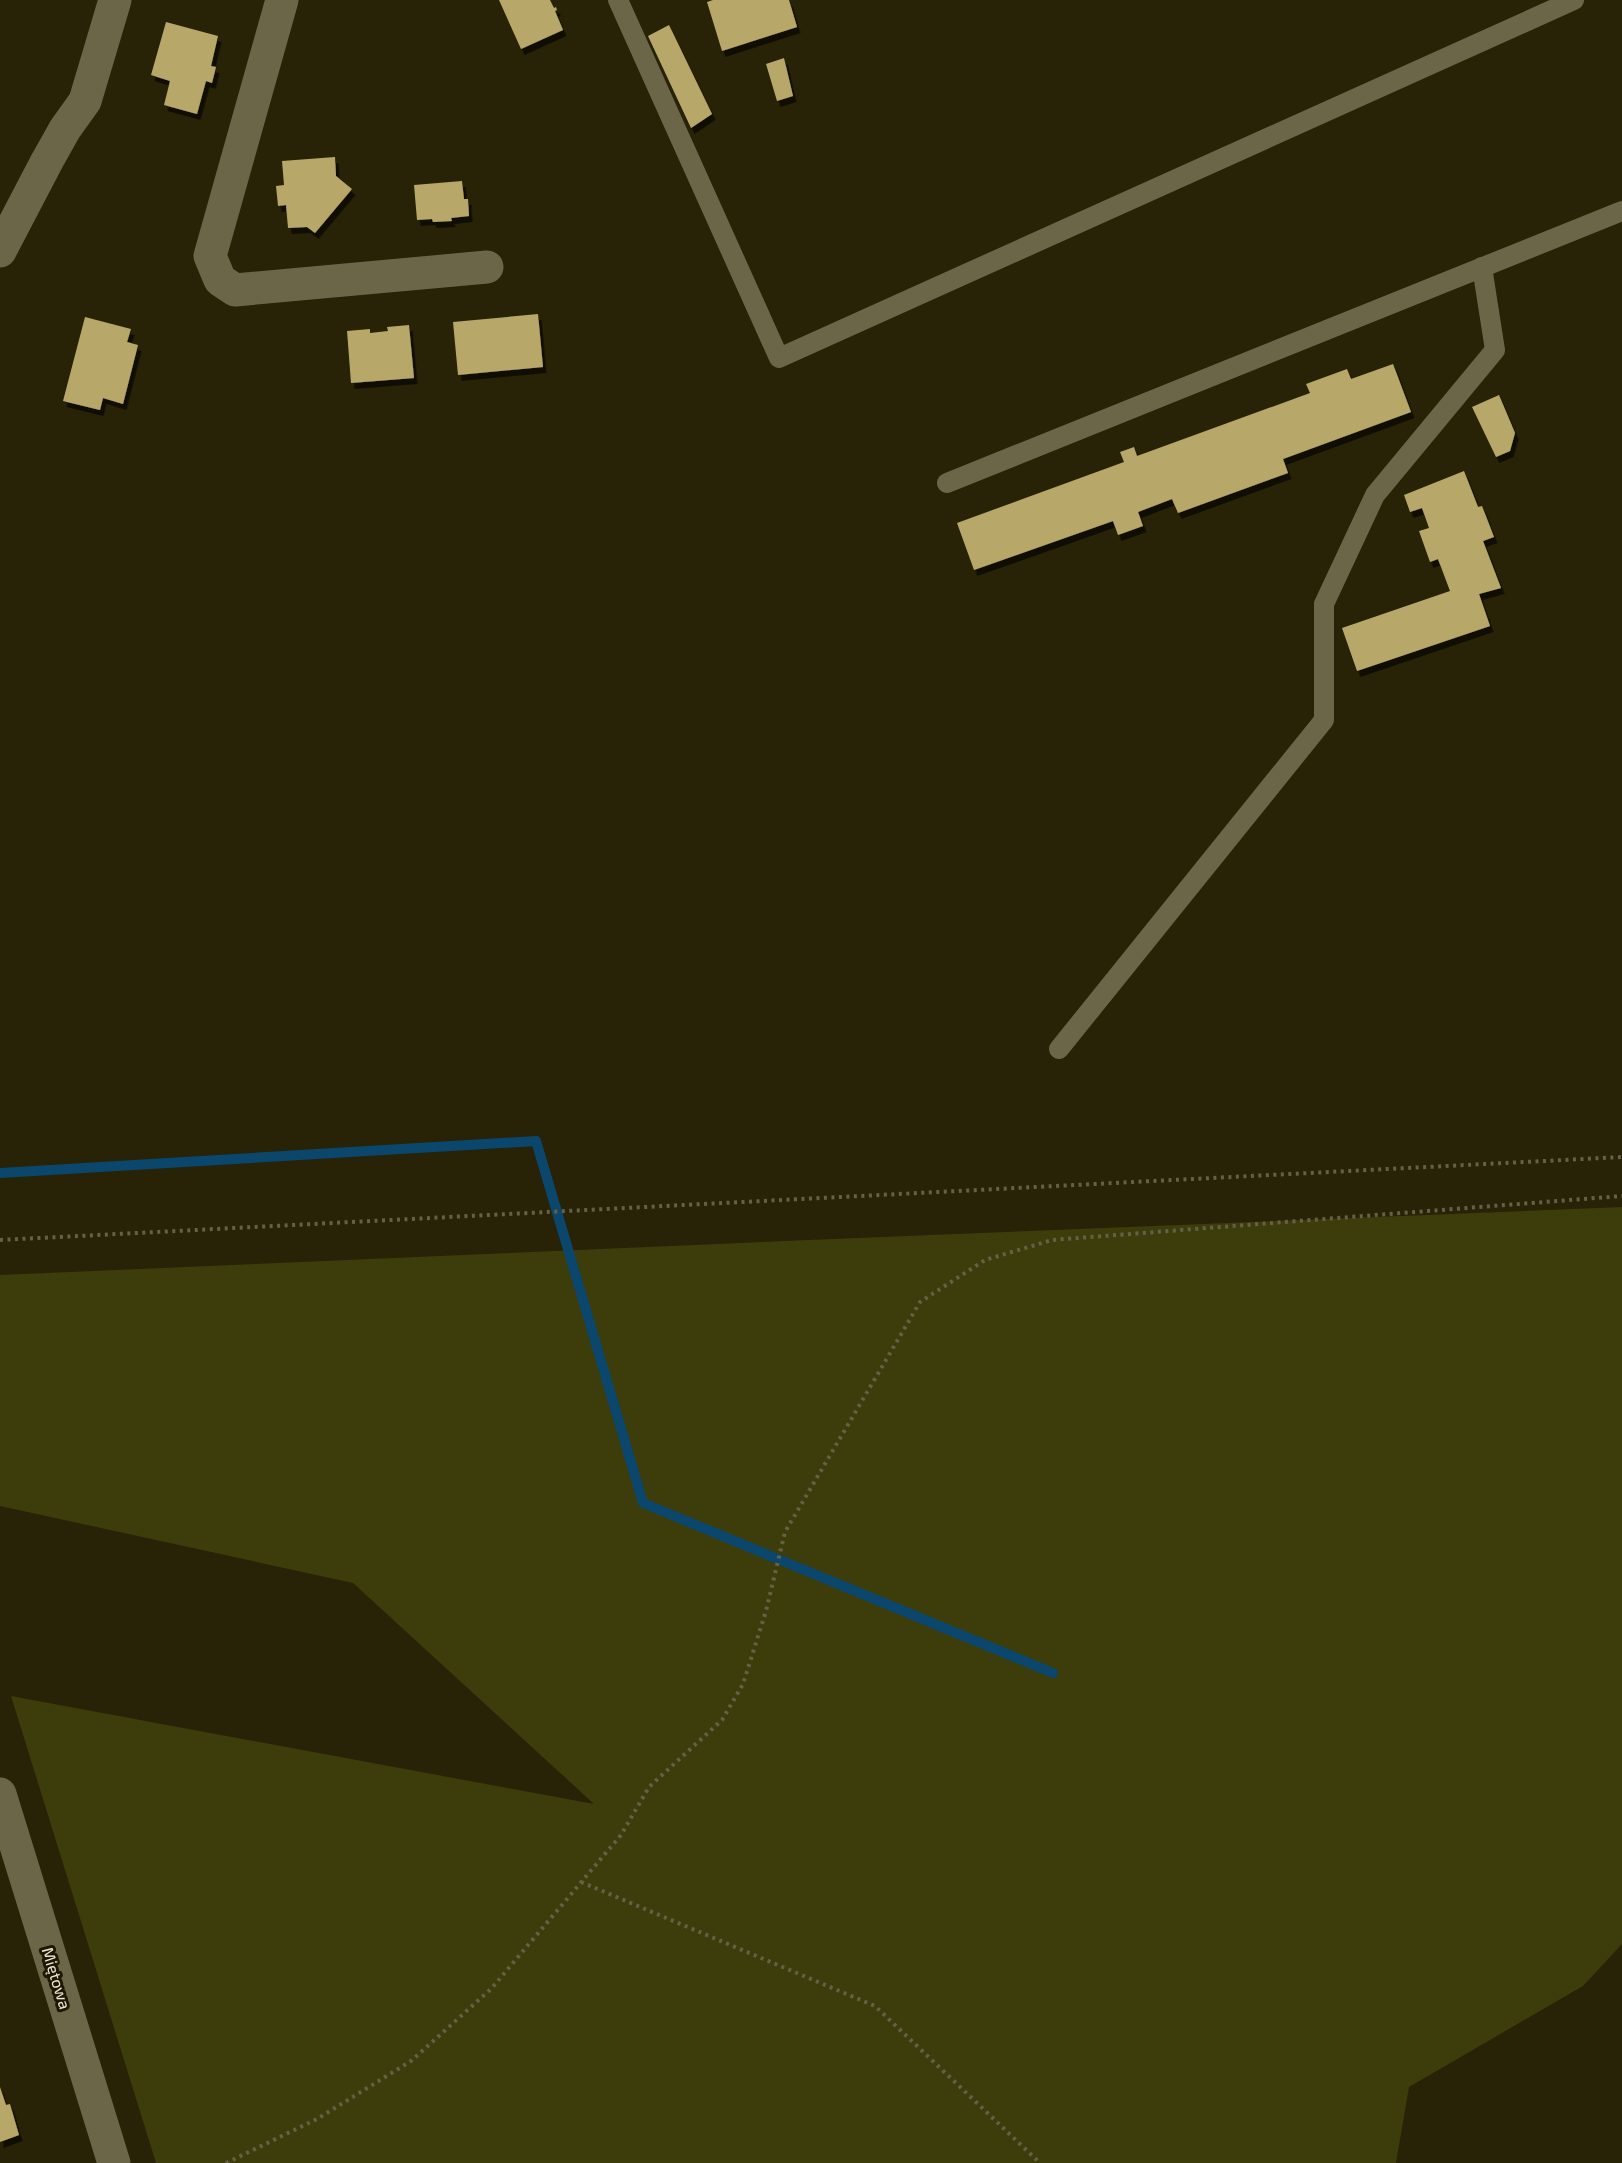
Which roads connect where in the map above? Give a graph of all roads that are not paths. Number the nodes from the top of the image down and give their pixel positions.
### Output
1 (115, 0) edge
2 (282, 0) edge
3 (618, 0) edge
4 (1574, 0) edge
5 (1622, 211) edge
6 (0, 251) edge
7 (487, 267) dead end
8 (1482, 267) junction
9 (947, 483) dead end
10 (1059, 1049) dead end
11 (0, 1794) edge
12 (114, 2163) edge

1 - 6 street
2 - 7 street
3 - 4 lane
5 - 8 lane
8 - 9 lane
8 - 10 lane
11 - 12 street, Miętowa

